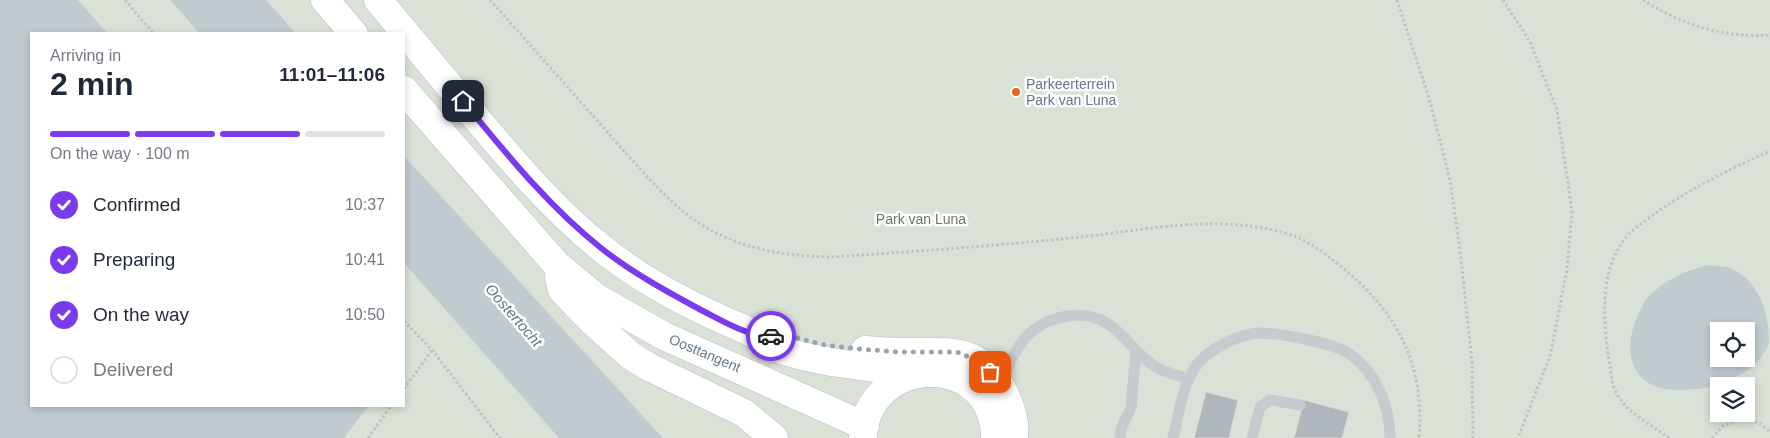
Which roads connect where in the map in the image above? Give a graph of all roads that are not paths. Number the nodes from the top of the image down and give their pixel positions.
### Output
1 (325, 0) edge
2 (378, 0) edge
3 (352, 32) edge
4 (405, 32) edge
5 (405, 32) edge
6 (405, 91) edge
7 (556, 264) junction
8 (1136, 351) junction
9 (907, 364) junction
10 (1188, 380) junction
11 (1001, 384) junction
12 (1300, 405) dead end
13 (864, 432) edge
14 (774, 438) edge
15 (995, 438) edge
16 (1014, 438) edge
17 (1120, 438) edge
18 (1173, 438) edge
19 (1252, 438) edge
20 (1390, 438) edge

1 - 3 main road
2 - 4 main road
5 - 9 main road
6 - 7 main road, Oosttangent
7 - 13 main road, Oosttangent
7 - 14 main road, Oosttangent
8 - 10 lane
8 - 11 lane
8 - 17 lane
9 - 11 main road
9 - 13 main road
9 - 15 main road
10 - 18 lane
10 - 20 lane
11 - 16 main road
12 - 19 lane

